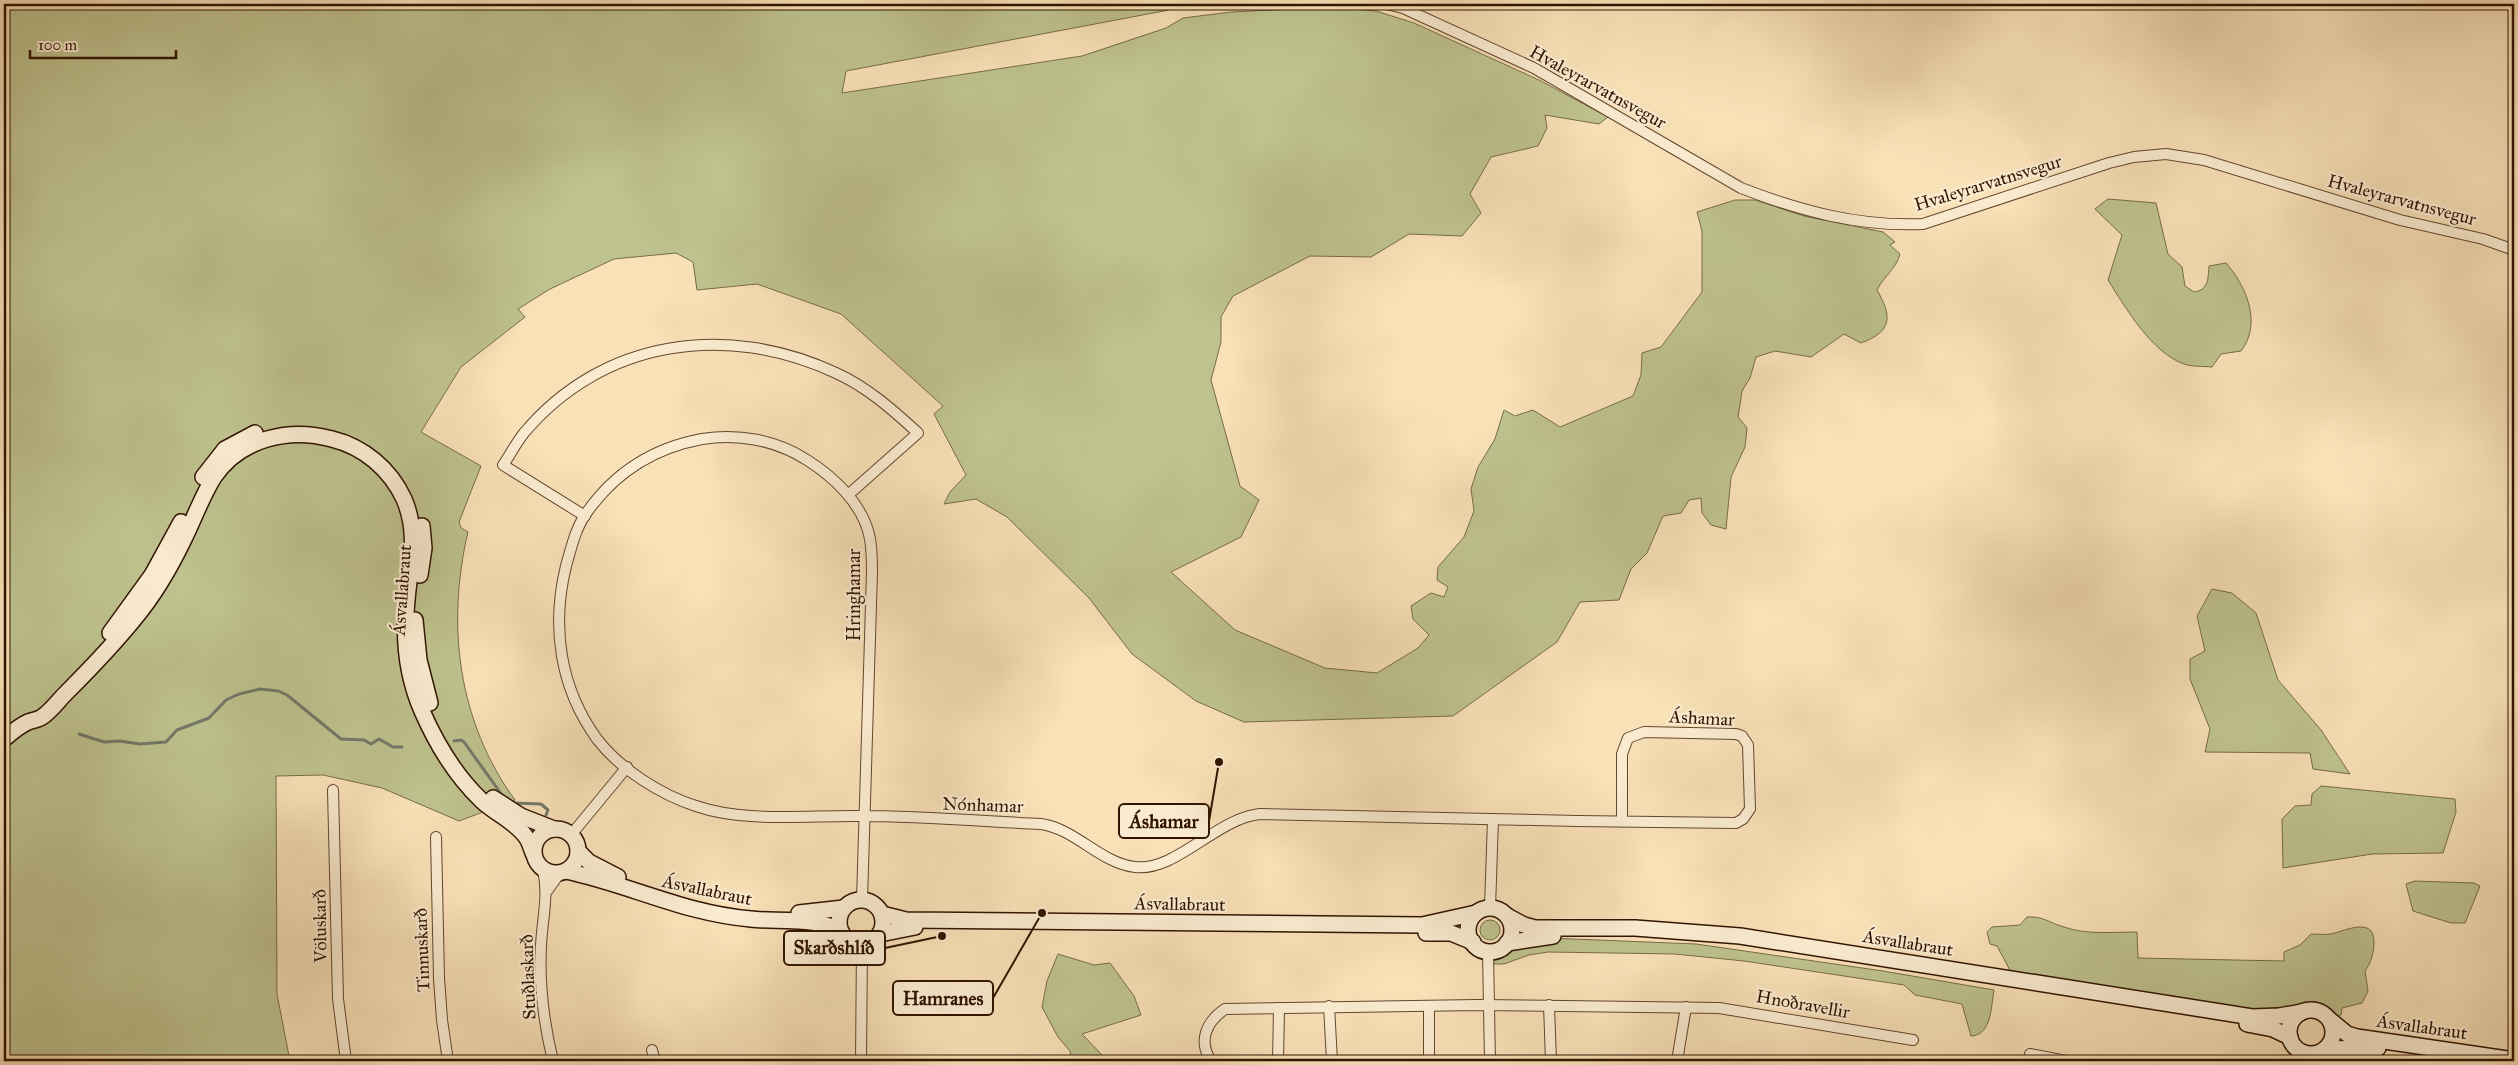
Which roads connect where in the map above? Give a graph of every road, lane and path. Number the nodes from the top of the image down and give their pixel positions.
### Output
1 (1386, 4) edge
2 (2514, 250) edge
3 (848, 495) junction
4 (584, 516) junction
5 (26, 723) junction
6 (4, 739) edge
7 (627, 767) junction
8 (333, 790) dead end
9 (865, 816) junction
10 (1493, 820) junction
11 (1622, 822) junction
12 (554, 829) junction
13 (570, 834) junction
14 (436, 837) dead end
15 (1094, 849) joint
16 (578, 850) junction
17 (534, 855) junction
18 (543, 870) junction
19 (563, 872) junction
20 (547, 891) junction
21 (862, 900) junction
22 (844, 908) junction
23 (1483, 911) junction
24 (882, 914) junction
25 (1507, 916) junction
26 (841, 932) junction
27 (880, 934) junction
28 (1472, 942) junction
29 (1507, 943) junction
30 (862, 944) junction
31 (1488, 952) junction
32 (1488, 1005) junction
33 (1549, 1005) junction
34 (1329, 1006) junction
35 (1429, 1006) junction
36 (1686, 1007) junction
37 (1279, 1008) junction
38 (2302, 1012) junction
39 (2330, 1020) junction
40 (2290, 1038) junction
41 (1913, 1040) dead end
42 (2325, 1049) junction
43 (652, 1050) dead end
44 (2030, 1054) dead end
45 (2304, 1057) edge
46 (2514, 1060) edge
47 (346, 1061) edge
48 (448, 1061) edge
49 (553, 1061) edge
50 (729, 1061) edge
51 (737, 1061) edge
52 (861, 1061) edge
53 (1006, 1061) edge
54 (1211, 1061) edge
55 (1278, 1061) edge
56 (1332, 1061) edge
57 (1429, 1061) edge
58 (1490, 1061) edge
59 (1551, 1061) edge
60 (1677, 1061) edge
61 (2066, 1061) edge
62 (2464, 1061) edge

1 - 2 street, Hvaleyrarvatnsvegur
3 - 4 street, Hringhamar
3 - 4 street
3 - 9 street, Hringhamar
4 - 7 street, Hringhamar
5 - 6 main road, Ásvallabraut
5 - 12 main road, Ásvallabraut
5 - 17 main road, Ásvallabraut
7 - 9 street, Hringhamar
7 - 13 street
8 - 47 street, Völuskarð
9 - 15 street, Nónhamar
9 - 21 street, Hringhamar
10 - 11 street, Áshamar
10 - 15 street, Áshamar
10 - 23 street
11 - 11 street, Áshamar
12 - 13 main road
12 - 17 main road
13 - 16 main road
14 - 48 street, Tinnuskarð
16 - 19 main road
16 - 22 main road, Ásvallabraut
17 - 18 main road
18 - 19 main road
18 - 20 street, Stuðlaskarð
19 - 20 street, Stuðlaskarð
19 - 26 main road, Ásvallabraut
20 - 49 street, Stuðlaskarð
21 - 22 main road
21 - 24 main road
22 - 26 main road
23 - 24 main road, Ásvallabraut
23 - 25 main road
23 - 28 main road
24 - 27 main road
25 - 29 main road
25 - 38 main road, Ásvallabraut
26 - 30 main road
27 - 28 main road, Ásvallabraut
27 - 30 main road
28 - 31 main road
29 - 31 main road
29 - 40 main road, Ásvallabraut
30 - 52 street
31 - 32 street
32 - 33 street, Hnoðravellir
32 - 35 street, Hnoðravellir
32 - 58 street
33 - 36 street, Hnoðravellir
33 - 59 street
34 - 35 street, Hnoðravellir
34 - 37 street, Hnoðravellir
34 - 56 street
35 - 57 street
36 - 41 street, Hnoðravellir
36 - 60 street
37 - 54 street, Hnoðravellir
37 - 55 street
38 - 39 main road
38 - 40 main road
39 - 42 main road
39 - 46 main road, Ásvallabraut
40 - 45 main road
42 - 45 main road
42 - 62 main road, Ásvallabraut
43 - 50 street
44 - 61 street
51 - 52 street
52 - 53 street

